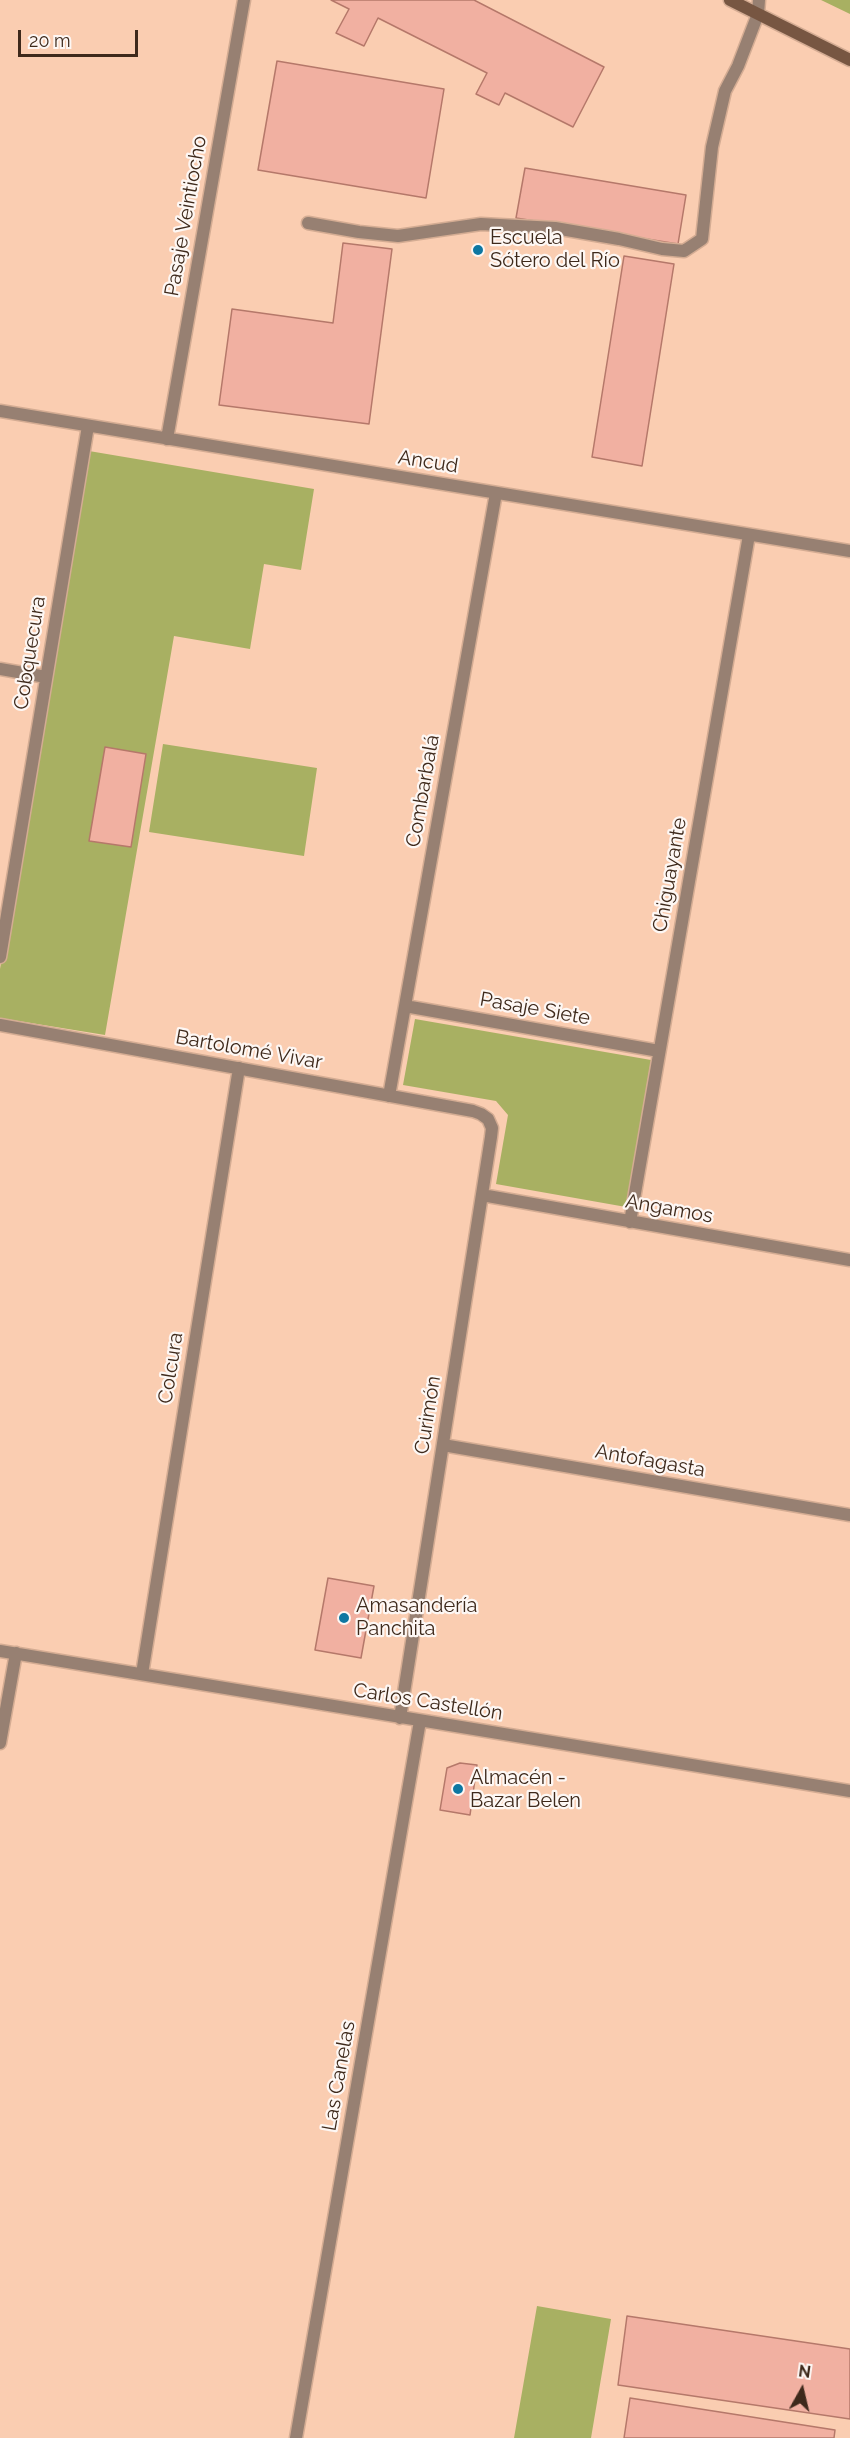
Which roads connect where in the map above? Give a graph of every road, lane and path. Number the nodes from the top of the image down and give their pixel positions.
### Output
1 (244, 0) edge
2 (730, 0) edge
3 (759, 0) edge
4 (758, 14) junction
5 (850, 60) edge
6 (308, 223) dead end
7 (0, 411) edge
8 (88, 426) junction
9 (167, 439) junction
10 (496, 493) junction
11 (749, 534) junction
12 (850, 551) edge
13 (0, 669) edge
14 (46, 677) junction
15 (0, 957) edge
16 (405, 1006) junction
17 (0, 1025) edge
18 (659, 1051) junction
19 (239, 1068) junction
20 (388, 1096) junction
21 (488, 1119) joint
22 (482, 1195) junction
23 (630, 1222) junction
24 (850, 1260) edge
25 (442, 1445) junction
26 (850, 1515) edge
27 (0, 1651) edge
28 (16, 1653) junction
29 (142, 1674) junction
30 (400, 1718) junction
31 (420, 1721) junction
32 (0, 1743) edge
33 (850, 1791) edge
34 (296, 2438) edge

1 - 9 street, Pasaje Veintiocho
2 - 4 main road
3 - 4 street
4 - 5 main road
4 - 6 street
7 - 8 street, Ancud
8 - 9 street, Ancud
8 - 14 street, Cobquecura
9 - 10 street, Ancud
10 - 11 street, Ancud
10 - 16 street, Combarbalá
11 - 12 street, Ancud
11 - 18 street, Chiguayante
13 - 14 street
14 - 15 street, Cobquecura
16 - 18 street, Pasaje Siete
16 - 20 street, Combarbalá
17 - 19 street, Bartolomé Vivar
18 - 23 street, Chiguayante
19 - 20 street, Bartolomé Vivar
19 - 29 street, Colcura
20 - 21 street, Bartolomé Vivar
21 - 22 street, Curimón
22 - 23 street, Angamos
22 - 25 street, Curimón
23 - 24 street, Angamos
25 - 26 street, Antofagasta
25 - 30 street, Curimón
27 - 28 street, Carlos Castellón
28 - 29 street, Carlos Castellón
28 - 32 street
29 - 30 street, Carlos Castellón
30 - 31 street, Carlos Castellón
31 - 33 street, Carlos Castellón
31 - 34 street, Las Canelas

